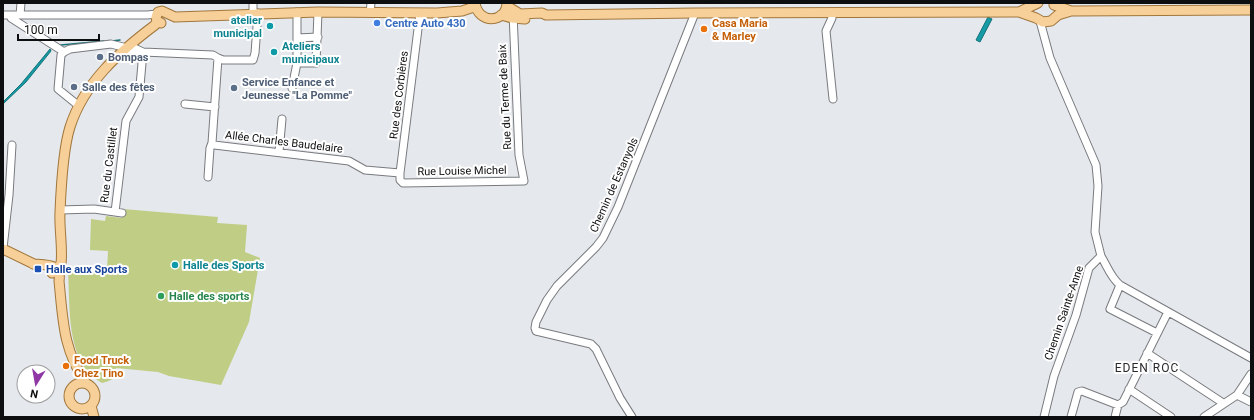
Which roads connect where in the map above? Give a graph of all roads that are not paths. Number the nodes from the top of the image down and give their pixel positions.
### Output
1 (21, 3) edge
2 (253, 3) edge
3 (371, 3) edge
4 (475, 3) edge
5 (1037, 4) edge
6 (1053, 4) edge
7 (510, 10) edge
8 (1251, 10) edge
9 (1071, 11) junction
10 (297, 12) junction
11 (318, 12) junction
12 (831, 12) junction
13 (1019, 12) junction
14 (255, 13) junction
15 (370, 13) junction
16 (420, 13) junction
17 (437, 13) junction
18 (695, 13) junction
19 (479, 14) junction
20 (7, 15) edge
21 (20, 15) junction
22 (160, 16) junction
23 (1038, 19) junction
24 (1052, 20) junction
25 (318, 37) junction
26 (1045, 37) junction
27 (297, 38) junction
28 (127, 48) junction
29 (64, 52) junction
30 (143, 52) junction
31 (218, 58) junction
32 (297, 63) junction
33 (292, 88) dead end
34 (834, 99) dead end
35 (185, 104) dead end
36 (79, 106) junction
37 (215, 106) junction
38 (282, 120) dead end
39 (212, 143) junction
40 (12, 145) dead end
41 (279, 152) junction
42 (208, 177) dead end
43 (400, 177) junction
44 (524, 181) joint
45 (60, 210) junction
46 (3, 248) edge
47 (1101, 256) junction
48 (53, 266) junction
49 (1120, 285) junction
50 (1168, 312) junction
51 (1157, 333) junction
52 (1147, 353) junction
53 (1251, 358) edge
54 (1251, 374) edge
55 (82, 384) junction
56 (1129, 389) junction
57 (1237, 395) junction
58 (1251, 402) edge
59 (1223, 403) junction
60 (1118, 405) junction
61 (88, 407) junction
62 (93, 417) edge
63 (632, 417) edge
64 (1044, 417) edge
65 (1071, 417) edge
66 (1115, 417) edge
67 (1172, 417) edge
68 (1204, 417) edge

1 - 21 street
2 - 14 street
3 - 15 street
4 - 17 main road
4 - 19 main road
5 - 13 main road
5 - 23 main road
6 - 9 main road
6 - 24 main road
7 - 18 main road
7 - 19 main road
7 - 44 street, Rue du Terme de Baix
8 - 9 main road
9 - 24 main road
10 - 11 main road
10 - 14 main road
10 - 27 street
11 - 15 main road
11 - 25 street
12 - 13 main road
12 - 18 main road
12 - 34 street
13 - 23 main road
14 - 22 main road
14 - 31 street
15 - 16 main road
16 - 17 main road
16 - 43 street, Rue des Corbières
17 - 19 main road
18 - 63 street, Chemin de Estanyols
20 - 21 street
20 - 29 street
21 - 22 street
22 - 28 main road
23 - 24 main road
23 - 26 street
24 - 26 street
25 - 27 street
25 - 32 street
26 - 47 street
27 - 32 street
28 - 29 street
28 - 30 street
28 - 36 main road
29 - 36 street
30 - 31 street
30 - 45 street, Rue du Castillet
31 - 37 street
32 - 33 street
35 - 37 street
36 - 45 main road
37 - 39 street
38 - 41 street
39 - 41 street, Allée Charles Baudelaire
39 - 42 street
40 - 46 street
41 - 43 street, Allée Charles Baudelaire
43 - 44 street, Rue Louise Michel
45 - 48 main road
46 - 48 main road
47 - 49 street
47 - 64 street, Chemin Sainte-Anne
48 - 55 main road
49 - 50 street
49 - 51 street
50 - 51 street
50 - 53 street
51 - 52 street
52 - 56 street
52 - 59 street
54 - 57 street
55 - 61 main road
55 - 61 main road
56 - 60 street
56 - 67 street
57 - 58 street
57 - 59 street
59 - 68 street
60 - 65 street
60 - 66 street
61 - 62 main road

